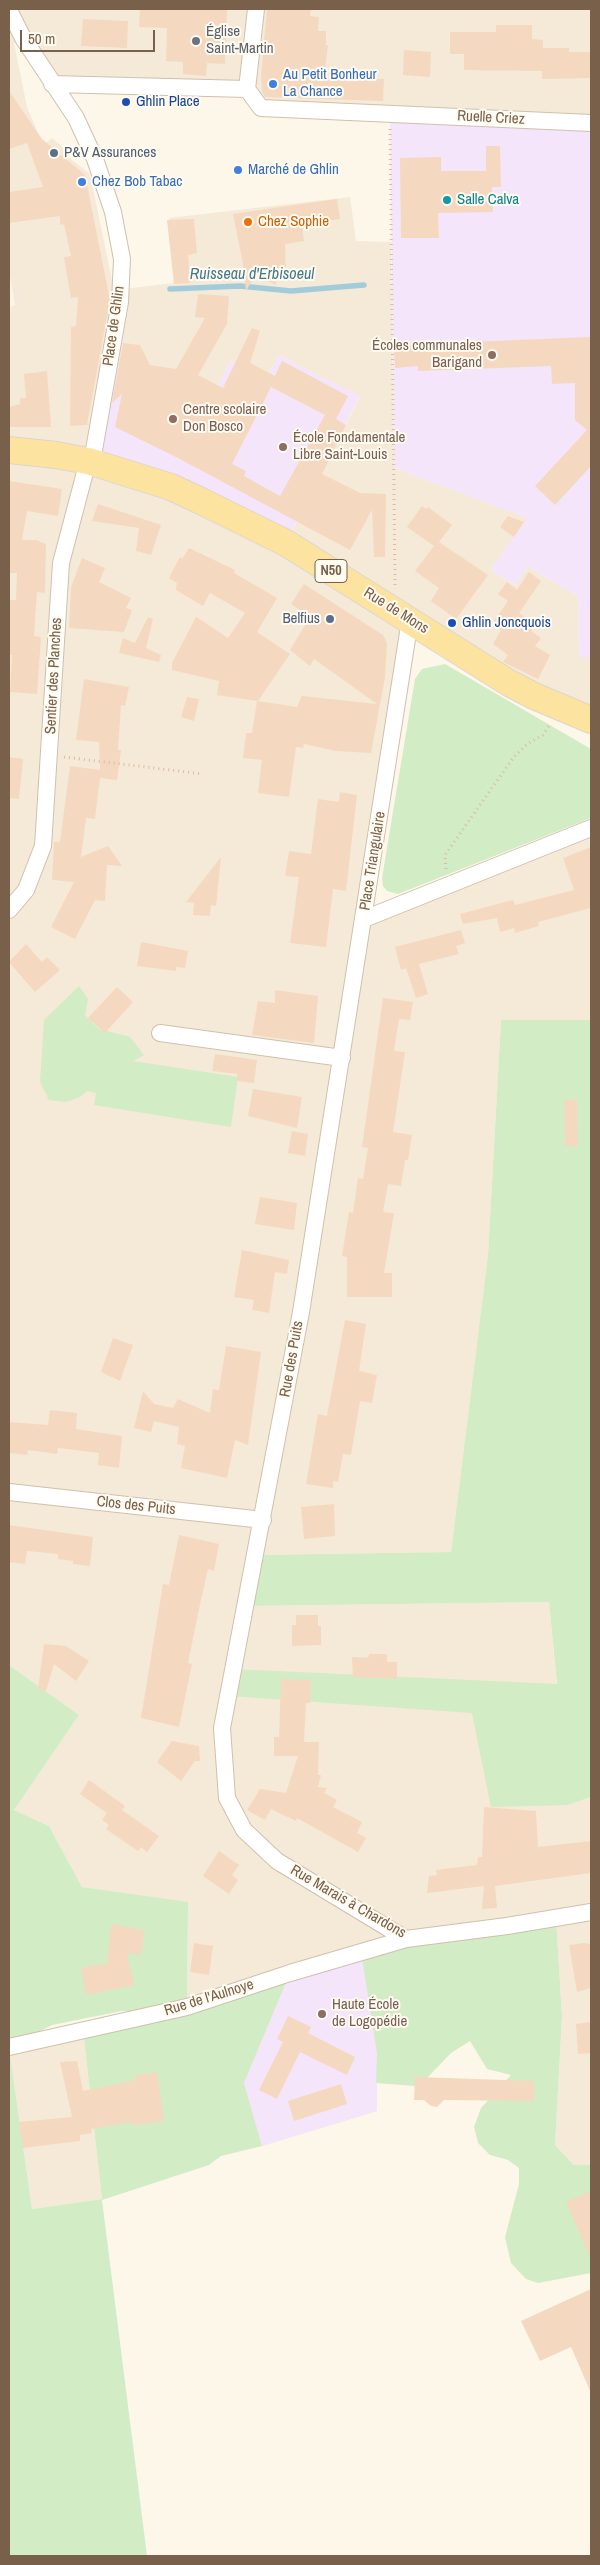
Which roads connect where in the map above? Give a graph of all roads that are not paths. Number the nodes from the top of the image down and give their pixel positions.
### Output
1 (256, 9) edge
2 (9, 10) edge
3 (52, 84) junction
4 (247, 88) junction
5 (591, 123) edge
6 (9, 450) edge
7 (88, 461) junction
8 (403, 615) junction
9 (591, 720) edge
10 (591, 828) edge
11 (9, 910) edge
12 (364, 919) junction
13 (160, 1033) dead end
14 (342, 1058) junction
15 (9, 1492) edge
16 (262, 1520) junction
17 (227, 1798) joint
18 (591, 1912) edge
19 (406, 1939) junction
20 (9, 2047) edge

1 - 4 street
2 - 3 street, Place de Ghlin
3 - 4 street
3 - 7 street, Place de Ghlin
4 - 5 street, Ruelle Criez
6 - 7 main road, N50
7 - 8 main road, Rue de Mons / N50
7 - 11 street, Sentier des Planches
8 - 9 main road, Rue de Mons / N50
8 - 12 street, Place Triangulaire
10 - 12 street, Place Triangulaire
12 - 14 street, Rue des Puits
13 - 14 street
14 - 16 street, Rue des Puits
15 - 16 street, Clos des Puits
16 - 17 street, Rue des Puits
17 - 19 street, Rue Marais à Chardons
18 - 19 street, Rue Marais à Chardons
19 - 20 street, Rue de l'Aulnoye

